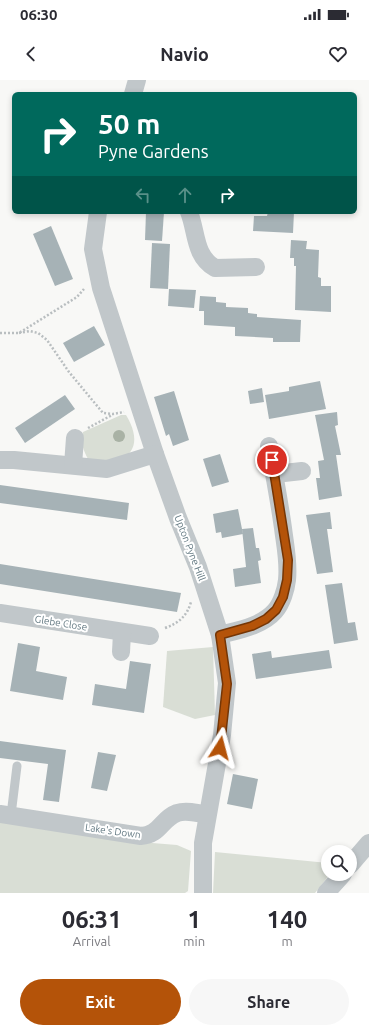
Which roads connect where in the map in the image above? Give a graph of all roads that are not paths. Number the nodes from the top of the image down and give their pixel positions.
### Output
1 (138, 80) edge
2 (134, 92) edge
3 (98, 214) edge
4 (190, 214) edge
5 (256, 267) dead end
6 (75, 438) road end
7 (268, 446) dead end
8 (155, 454) junction
9 (0, 460) edge
10 (73, 465) junction
11 (302, 471) dead end
12 (275, 474) junction
13 (0, 613) edge
14 (122, 633) junction
15 (220, 635) junction
16 (150, 636) road end
17 (120, 652) dead end
18 (17, 766) dead end
19 (6, 814) edge
20 (208, 814) junction
21 (369, 843) edge
22 (357, 858) edge
23 (337, 881) edge
24 (203, 893) edge
25 (326, 893) edge

1 - 2 street
3 - 8 street, Upton Pyne Hill
4 - 5 street
6 - 10 street
7 - 12 street
8 - 10 street
8 - 15 street, Upton Pyne Hill
9 - 10 street
11 - 12 street
12 - 15 street
13 - 14 street, Glebe Close
14 - 16 street, Glebe Close
14 - 17 street
15 - 20 street, Upton Pyne Hill
18 - 19 lane, Lake's Down
19 - 20 street, Lake's Down
20 - 24 street, Upton Pyne Hill
21 - 22 street
23 - 25 street

